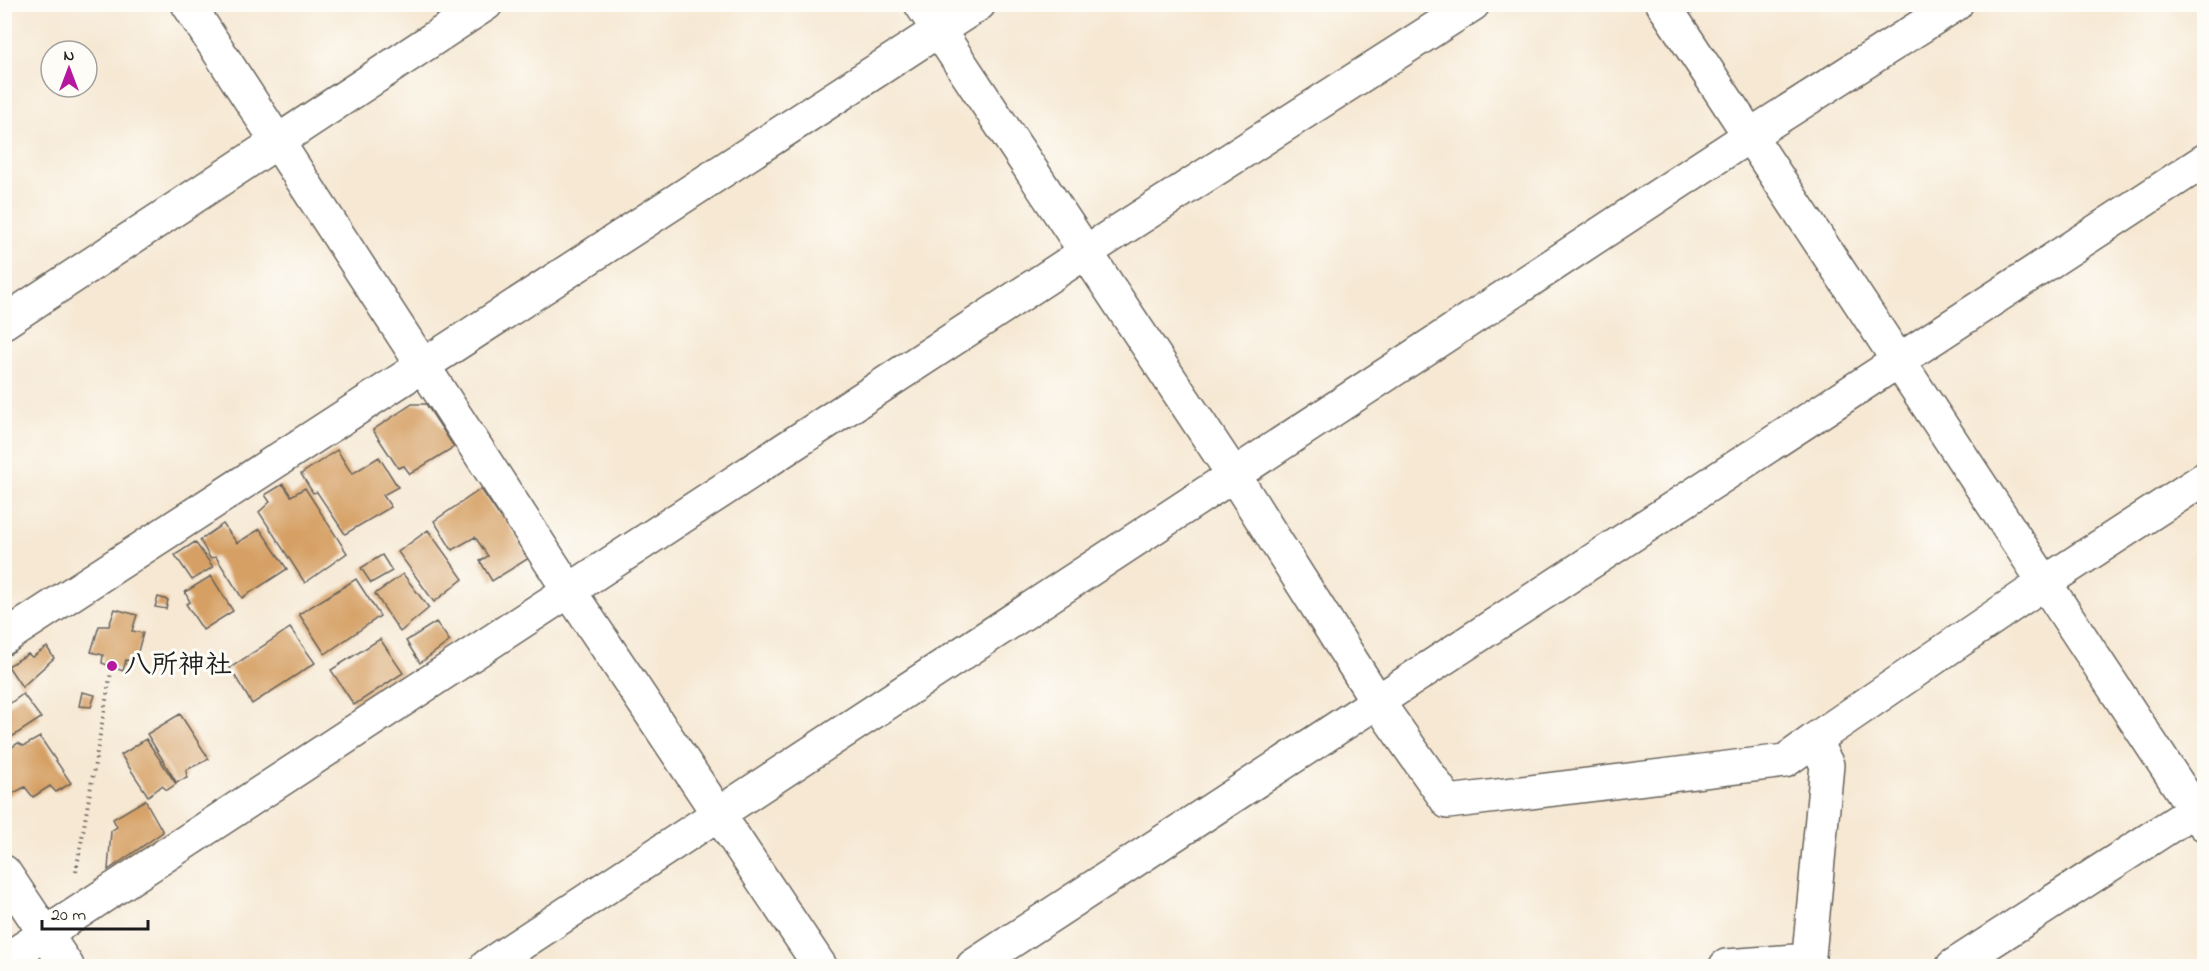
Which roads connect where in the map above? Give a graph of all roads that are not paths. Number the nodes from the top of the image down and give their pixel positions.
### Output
1 (188, 4) edge
2 (486, 4) edge
3 (979, 4) edge
4 (1473, 4) edge
5 (1663, 4) edge
6 (1956, 4) edge
7 (930, 18) edge
8 (1749, 136) junction
9 (279, 141) junction
10 (2205, 161) edge
11 (1086, 252) junction
12 (4, 322) edge
13 (1900, 360) junction
14 (424, 364) junction
15 (1235, 477) junction
16 (2205, 479) edge
17 (2044, 583) junction
18 (570, 592) junction
19 (4, 638) edge
20 (1377, 701) junction
21 (1814, 740) junction
22 (2202, 812) edge
23 (719, 813) junction
24 (4, 872) edge
25 (46, 934) junction
26 (4, 961) edge
27 (1809, 963) edge
28 (67, 966) edge
29 (487, 966) edge
30 (820, 966) edge
31 (974, 966) edge
32 (1726, 966) edge
33 (1953, 966) edge

1 - 9 street
2 - 9 street
3 - 7 street
4 - 11 street
5 - 8 street
6 - 8 street
7 - 11 street
7 - 14 street
8 - 13 street
8 - 15 street
9 - 12 street
9 - 14 street
10 - 13 street
11 - 15 street
11 - 18 street
13 - 17 street
13 - 20 street
14 - 18 street
14 - 19 street
15 - 20 street
15 - 23 street
16 - 17 street
17 - 21 street
17 - 22 street
18 - 23 street
18 - 25 street
20 - 21 street
20 - 31 street
21 - 27 street
22 - 33 street
23 - 29 street
23 - 30 street
24 - 25 street
25 - 26 street
25 - 28 street
27 - 32 street

